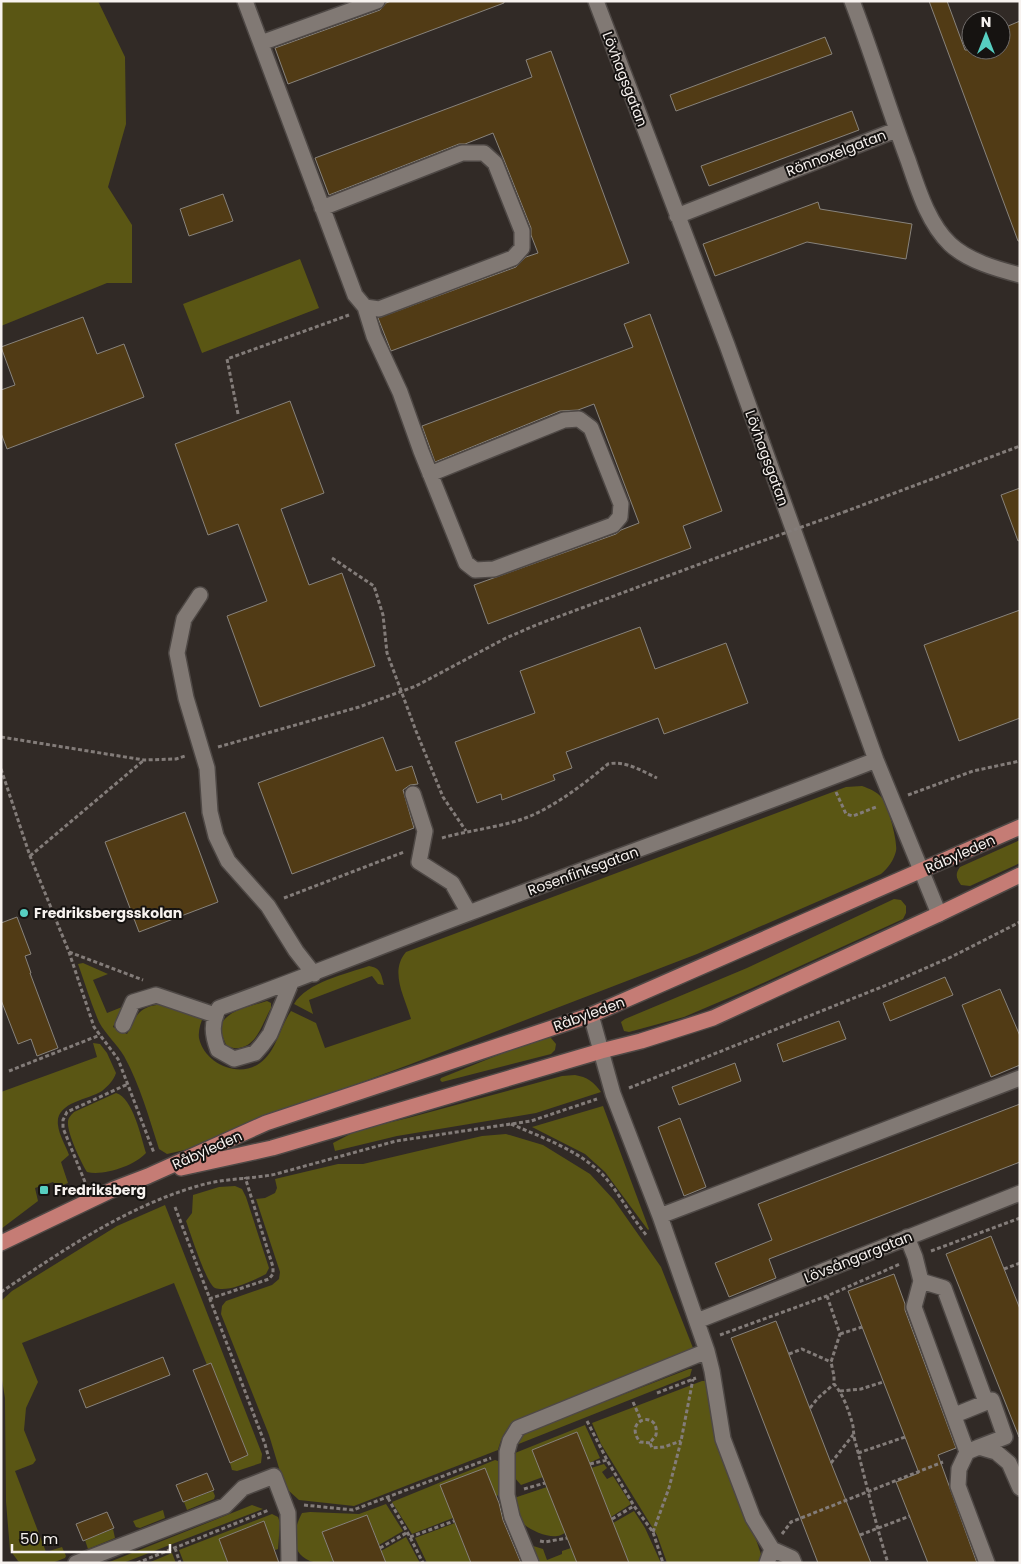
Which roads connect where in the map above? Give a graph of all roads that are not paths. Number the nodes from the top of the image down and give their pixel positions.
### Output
1 (245, 1) edge
2 (377, 1) edge
3 (596, 1) edge
4 (858, 3) edge
5 (261, 43) junction
6 (896, 130) junction
7 (322, 208) junction
8 (677, 216) junction
9 (1020, 275) edge
10 (366, 307) junction
11 (430, 474) junction
12 (200, 596) dead end
13 (876, 760) junction
14 (413, 794) dead end
15 (1020, 827) edge
16 (922, 871) junction
17 (1020, 875) edge
18 (469, 913) junction
19 (939, 914) junction
20 (314, 974) junction
21 (291, 983) junction
22 (215, 1015) junction
23 (590, 1015) junction
24 (123, 1025) dead end
25 (601, 1051) junction
26 (1020, 1078) edge
27 (148, 1176) junction
28 (1020, 1193) edge
29 (660, 1216) junction
30 (907, 1238) junction
31 (1, 1243) edge
32 (921, 1281) junction
33 (697, 1321) junction
34 (705, 1346) junction
35 (986, 1402) junction
36 (955, 1415) junction
37 (973, 1450) junction
38 (1020, 1488) edge
39 (770, 1556) edge
40 (76, 1563) edge
41 (289, 1563) edge
42 (530, 1563) edge
43 (794, 1563) edge
44 (987, 1563) edge

1 - 5 street
2 - 5 street
3 - 8 street, Lövhagsgatan
4 - 6 street, Rönnoxelgatan
5 - 7 street
6 - 8 street, Rönnoxelgatan
6 - 9 street
7 - 10 street
7 - 10 street
8 - 13 street, Lövhagsgatan
10 - 11 street
11 - 11 street
12 - 20 street
13 - 16 street, Lövhagsgatan
13 - 18 street, Rosenfinksgatan
14 - 18 street
15 - 16 main road, Råbyleden
16 - 19 street, Lövhagsgatan
16 - 23 main road, Råbyleden
17 - 19 main road, Råbyleden
18 - 20 street, Rosenfinksgatan
19 - 25 main road, Råbyleden
20 - 21 street, Rosenfinksgatan
21 - 22 street, Rosenfinksgatan
21 - 22 street
22 - 24 street
23 - 25 street
23 - 27 main road, Råbyleden
25 - 27 main road, Råbyleden
25 - 29 street
26 - 29 street
27 - 31 main road, Råbyleden
28 - 30 street, Lövsångargatan
29 - 33 street
30 - 32 street
30 - 33 street, Lövsångargatan
32 - 35 street
32 - 36 street
33 - 34 street
34 - 39 street
34 - 42 street
35 - 36 street
35 - 37 street
36 - 37 street
37 - 38 street
37 - 44 street
39 - 43 street
40 - 41 street

